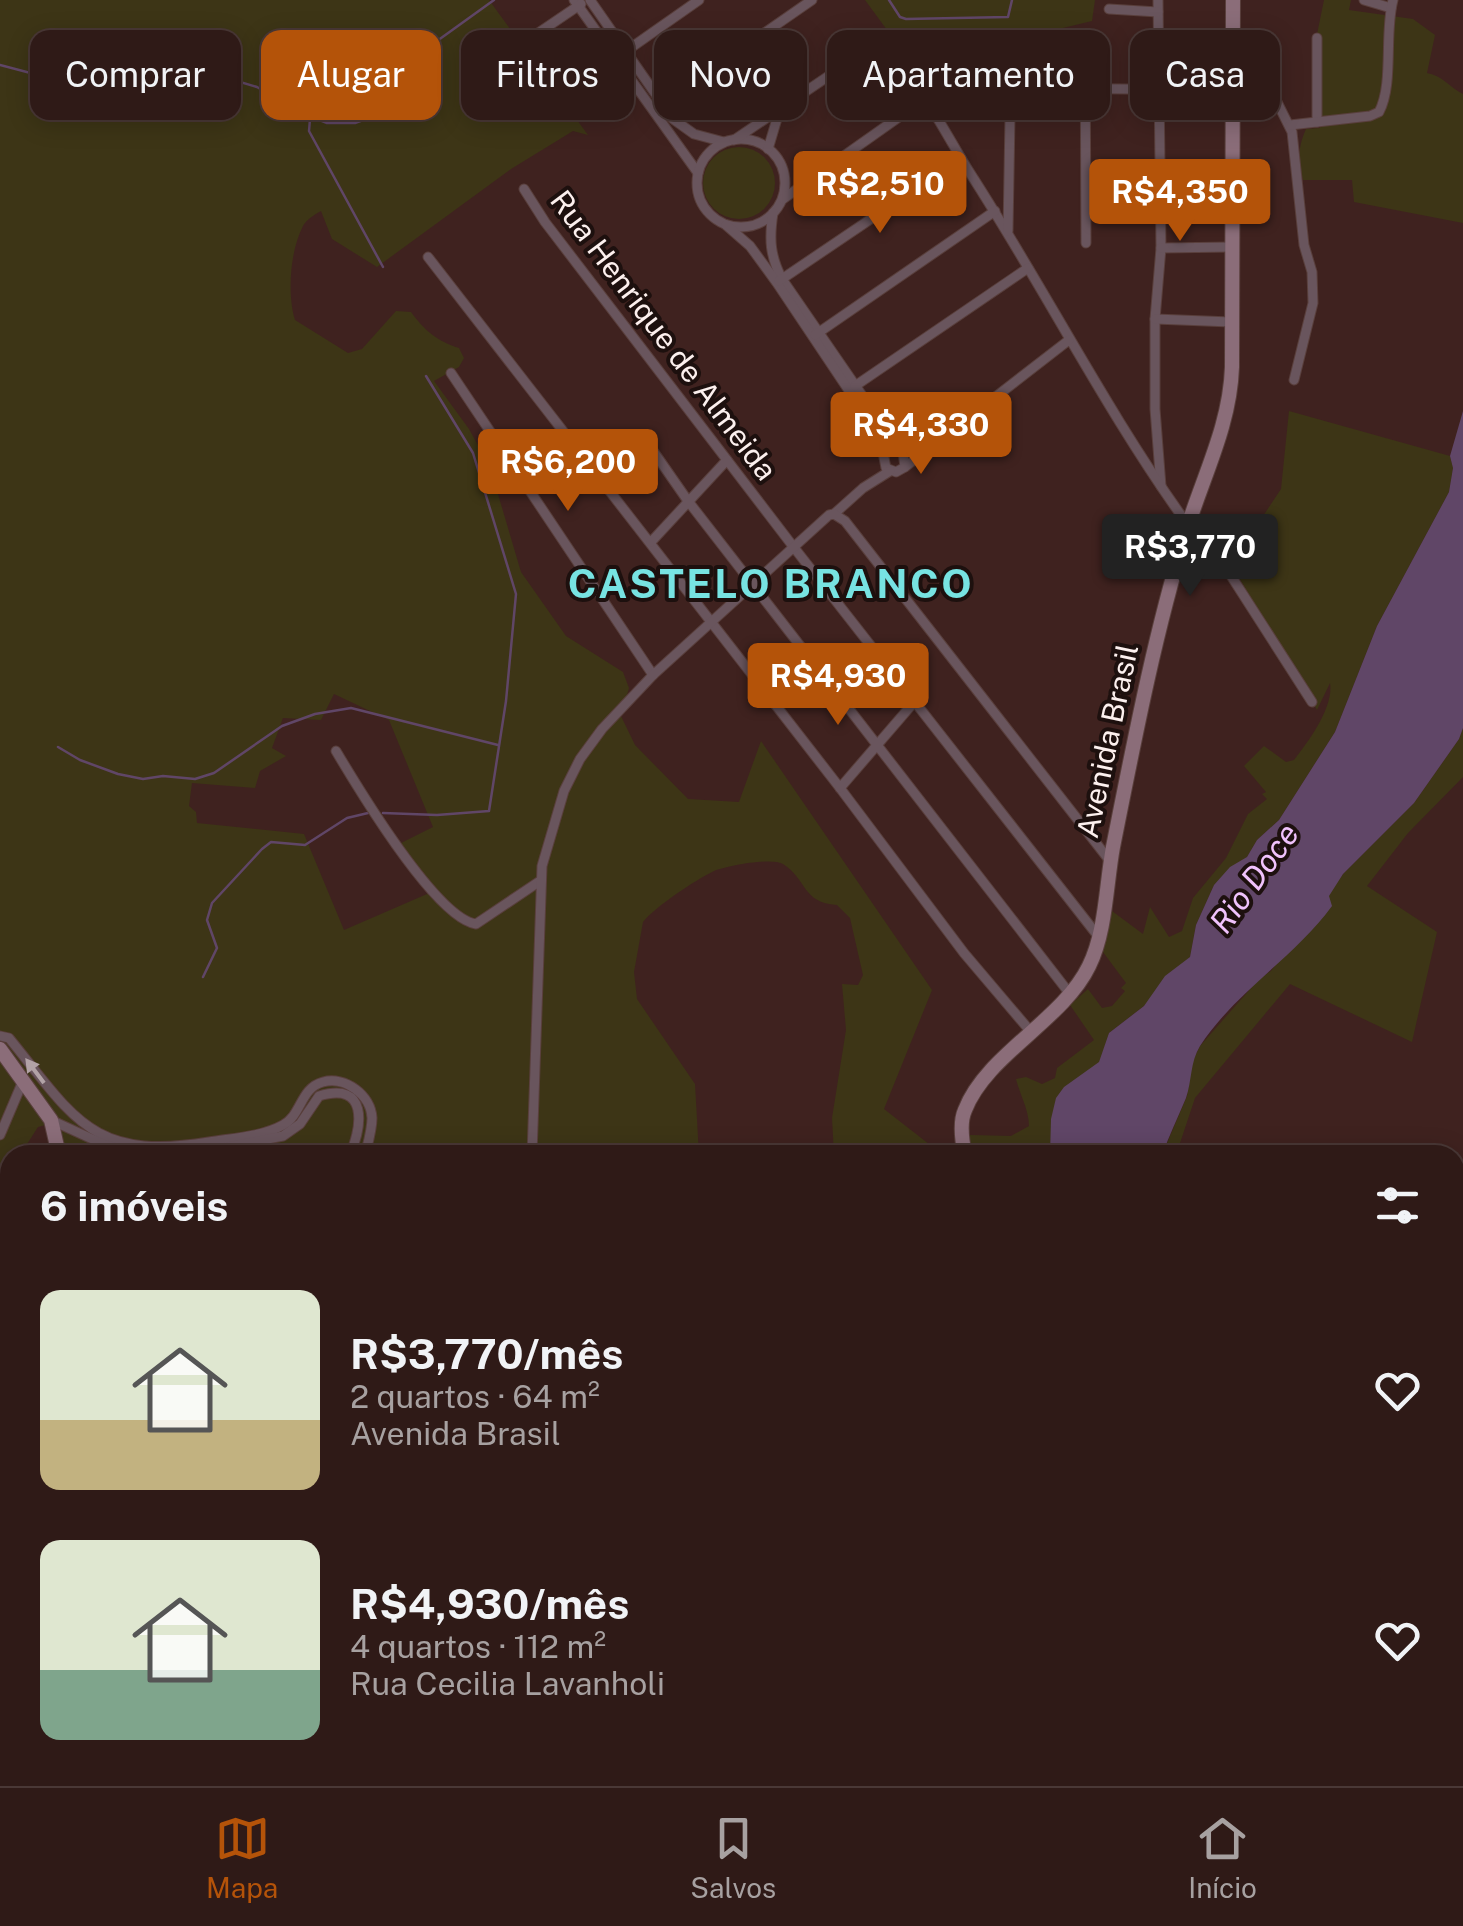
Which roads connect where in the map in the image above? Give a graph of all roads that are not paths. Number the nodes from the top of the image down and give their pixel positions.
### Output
1 (699, 0) edge
2 (812, 0) edge
3 (1158, 0) edge
4 (1234, 0) edge
5 (1364, 0) edge
6 (582, 1) edge
7 (1392, 4) edge
8 (1109, 9) dead end
9 (1158, 12) junction
10 (542, 30) edge
11 (599, 30) edge
12 (608, 30) edge
13 (769, 30) edge
14 (1158, 30) edge
15 (1233, 30) edge
16 (1317, 38) dead end
17 (634, 45) edge
18 (634, 62) edge
19 (634, 83) edge
20 (654, 89) edge
21 (1280, 107) edge
22 (654, 109) edge
23 (662, 120) edge
24 (676, 120) edge
25 (763, 120) edge
26 (777, 120) edge
27 (894, 120) edge
28 (936, 120) edge
29 (1010, 120) edge
30 (1085, 120) edge
31 (1159, 120) edge
32 (1233, 120) edge
33 (1317, 122) junction
34 (1290, 126) junction
35 (730, 141) junction
36 (768, 149) junction
37 (961, 158) junction
38 (698, 172) junction
39 (784, 180) junction
40 (801, 185) junction
41 (524, 188) dead end
42 (781, 200) junction
43 (995, 211) junction
44 (772, 213) junction
45 (726, 225) junction
46 (1008, 232) junction
47 (1086, 243) dead end
48 (1232, 246) junction
49 (1161, 248) junction
50 (428, 256) dead end
51 (1028, 268) junction
52 (779, 281) junction
53 (1155, 319) junction
54 (1231, 322) junction
55 (816, 334) junction
56 (1069, 340) junction
57 (451, 373) dead end
58 (1294, 380) dead end
59 (852, 388) junction
60 (642, 436) dead end
61 (940, 440) junction
62 (901, 450) junction
63 (884, 454) junction
64 (727, 460) junction
65 (904, 467) junction
66 (890, 471) junction
67 (1162, 489) junction
68 (688, 500) junction
69 (831, 514) junction
70 (1190, 520) junction
71 (651, 542) junction
72 (792, 545) junction
73 (751, 584) junction
74 (712, 621) junction
75 (652, 675) junction
76 (915, 701) junction
77 (1312, 702) dead end
78 (876, 745) junction
79 (336, 750) dead end
80 (840, 788) junction
81 (1110, 862) junction
82 (540, 881) junction
83 (1098, 936) junction
84 (1070, 994) junction
85 (1032, 1032) junction
86 (0, 1036) edge
87 (0, 1049) edge
88 (23, 1082) junction
89 (305, 1094) junction
90 (314, 1103) junction
91 (66, 1109) junction
92 (50, 1119) junction
93 (0, 1135) edge
94 (56, 1145) edge
95 (107, 1145) edge
96 (132, 1145) edge
97 (189, 1145) edge
98 (237, 1145) edge
99 (353, 1145) edge
100 (367, 1145) edge
101 (532, 1145) edge
102 (963, 1145) edge

1 - 17 street
2 - 13 street
3 - 9 street
4 - 15 main road, Avenida Brasil
5 - 7 street
6 - 10 street
6 - 11 street
6 - 12 street
7 - 33 street
8 - 9 street
9 - 14 street
16 - 33 street
18 - 20 street
19 - 22 street
21 - 34 street
23 - 38 street
24 - 35 street
25 - 35 street
26 - 36 street
27 - 40 street
28 - 37 street
29 - 46 street
30 - 47 street
31 - 49 street
32 - 48 main road, Avenida Brasil
33 - 34 street
34 - 58 street
35 - 36 street
35 - 38 street
36 - 39 street
37 - 43 street
37 - 52 street
38 - 45 street
39 - 40 street
39 - 42 street
40 - 42 street
41 - 64 street, Rua Henrique de Almeida
42 - 44 street
43 - 46 street
43 - 55 street
44 - 45 street
44 - 52 street
45 - 52 street
46 - 51 street
48 - 49 street
48 - 54 main road, Avenida Brasil
49 - 53 street
50 - 71 street
51 - 56 street
51 - 59 street
52 - 55 street
53 - 54 street
53 - 67 street
54 - 70 main road, Avenida Brasil
55 - 59 street
56 - 61 street
56 - 67 street
57 - 75 street
59 - 62 street
59 - 63 street
60 - 68 street
61 - 62 street
61 - 65 street
62 - 63 street
62 - 65 street
63 - 66 street
64 - 68 street
64 - 72 street, Rua Henrique de Almeida
65 - 66 street
66 - 69 street
67 - 70 street
68 - 71 street
68 - 73 street
69 - 72 street
69 - 81 street
70 - 77 street
70 - 81 main road, Avenida Brasil
71 - 74 street
72 - 73 street
72 - 76 street, Rua Henrique de Almeida
73 - 74 street
73 - 78 street
74 - 75 street
74 - 80 street
75 - 82 street
76 - 78 street
76 - 83 street, Rua Henrique de Almeida
78 - 80 street
78 - 84 street
79 - 82 street
80 - 85 street
81 - 83 main road, Avenida Brasil
82 - 101 street
83 - 84 main road, Avenida Brasil
84 - 85 main road, Avenida Brasil
85 - 102 main road, Avenida Brasil
91 -> 86 street
87 - 88 main road
88 - 92 main road
88 - 93 street
89 - 90 street
89 - 97 street
89 - 100 street
90 - 98 street
90 - 99 street
91 - 92 street
91 - 96 street
92 - 94 main road
92 - 95 street

